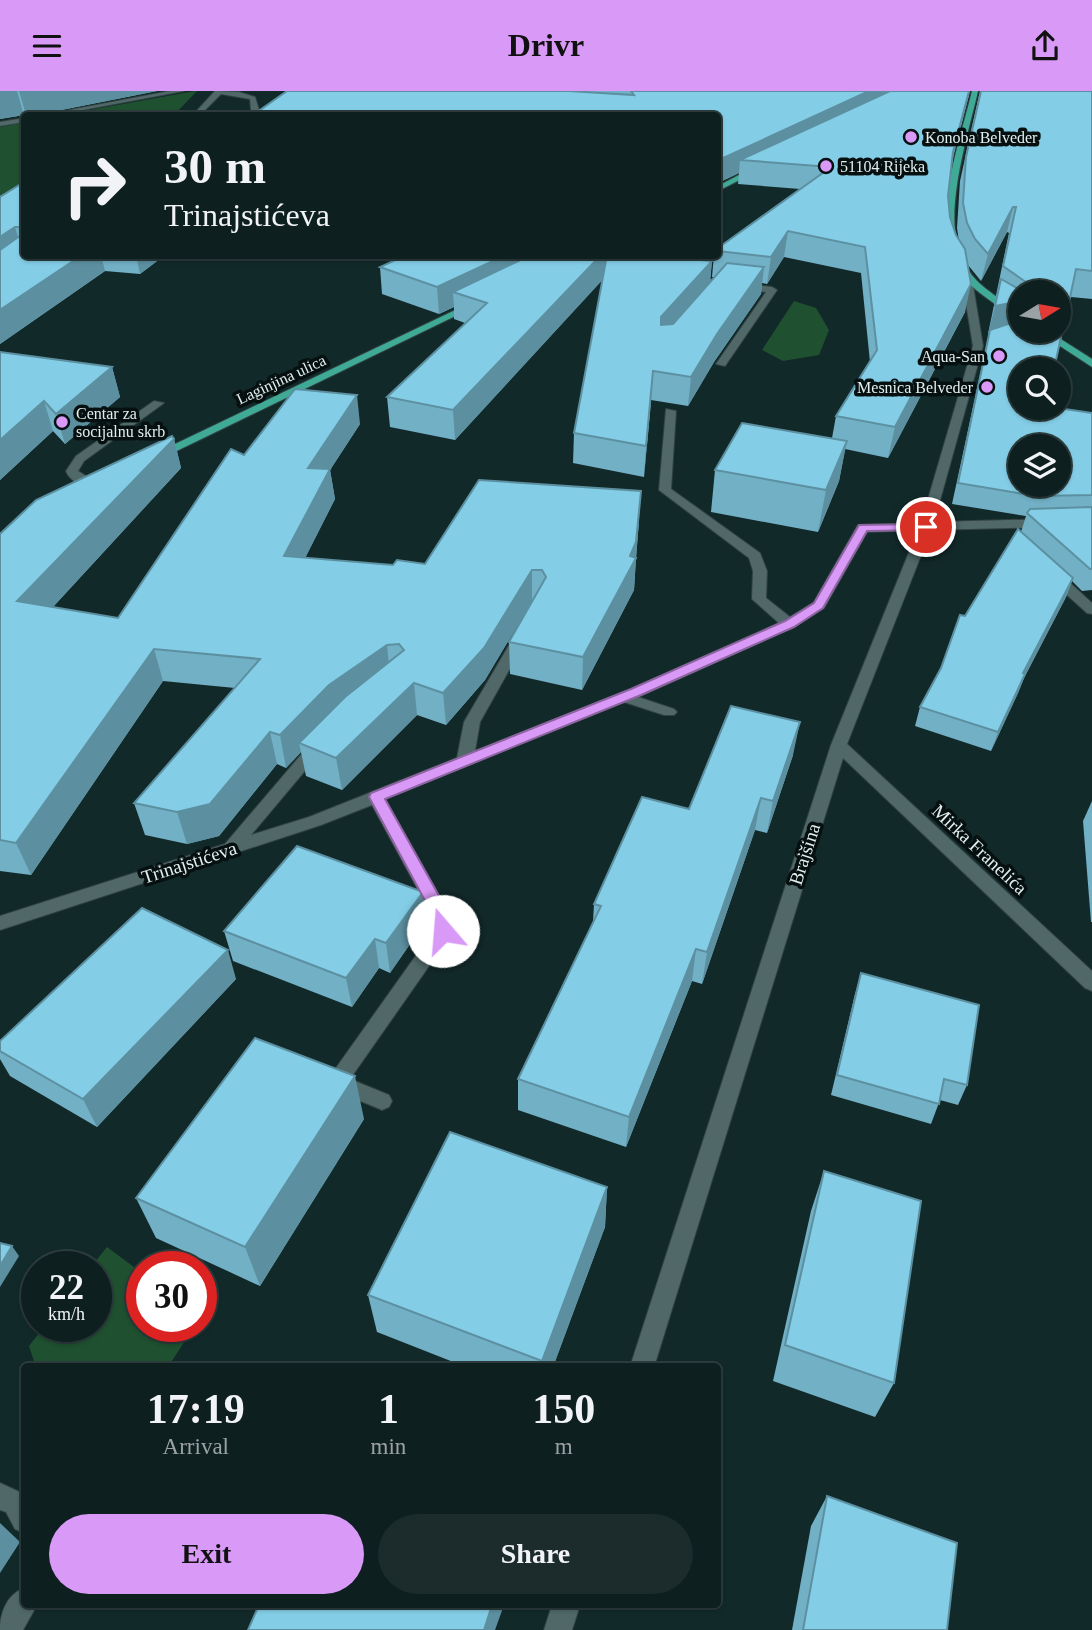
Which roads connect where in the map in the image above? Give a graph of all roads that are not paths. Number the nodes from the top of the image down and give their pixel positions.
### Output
1 (181, 91) edge
2 (974, 91) edge
3 (219, 92) edge
4 (64, 112) edge
5 (199, 112) edge
6 (253, 112) edge
7 (21, 120) edge
8 (0, 124) edge
9 (766, 165) edge
10 (721, 188) edge
11 (688, 259) edge
12 (966, 273) junction
13 (721, 283) junction
14 (713, 292) edge
15 (479, 303) edge
16 (1008, 306) edge
17 (990, 336) edge
18 (1061, 343) edge
19 (978, 346) junction
20 (721, 364) edge
21 (1092, 364) edge
22 (158, 403) dead end
23 (670, 411) edge
24 (142, 462) edge
25 (105, 480) edge
26 (88, 488) joint
27 (1092, 522) edge
28 (926, 527) junction
29 (1040, 563) edge
30 (1092, 610) edge
31 (789, 624) junction
32 (524, 629) edge
33 (624, 697) junction
34 (669, 712) dead end
35 (327, 738) edge
36 (839, 745) junction
37 (465, 760) junction
38 (376, 797) junction
39 (231, 848) junction
40 (0, 923) edge
41 (1092, 983) edge
42 (382, 1101) dead end
43 (643, 1363) edge
44 (0, 1496) edge
45 (21, 1514) edge
46 (21, 1607) edge
47 (565, 1608) edge
48 (7, 1630) edge
49 (558, 1630) edge

1 - 4 street
2 - 12 main road
3 - 5 street
3 - 6 street
7 - 8 street
9 - 10 main road
11 - 13 street
12 - 16 main road
12 - 19 street, Brajšina
13 - 14 street
13 - 20 street
15 - 24 main road, Laginjina ulica
17 - 19 street
18 - 21 main road
19 - 28 street, Brajšina
22 - 26 street
23 - 31 street
25 - 26 main road
27 - 28 street
28 - 31 street, Trinajstićeva
28 - 36 street, Brajšina
29 - 30 street
31 - 33 street, Trinajstićeva
32 - 37 street
33 - 34 street
33 - 37 street, Trinajstićeva
35 - 39 street
36 - 41 street, Mirka Franelića
36 - 43 street, Brajšina
37 - 38 street, Trinajstićeva
38 - 39 street, Trinajstićeva
38 - 42 street
39 - 40 street, Trinajstićeva
44 - 45 street
46 - 48 street
47 - 49 street

